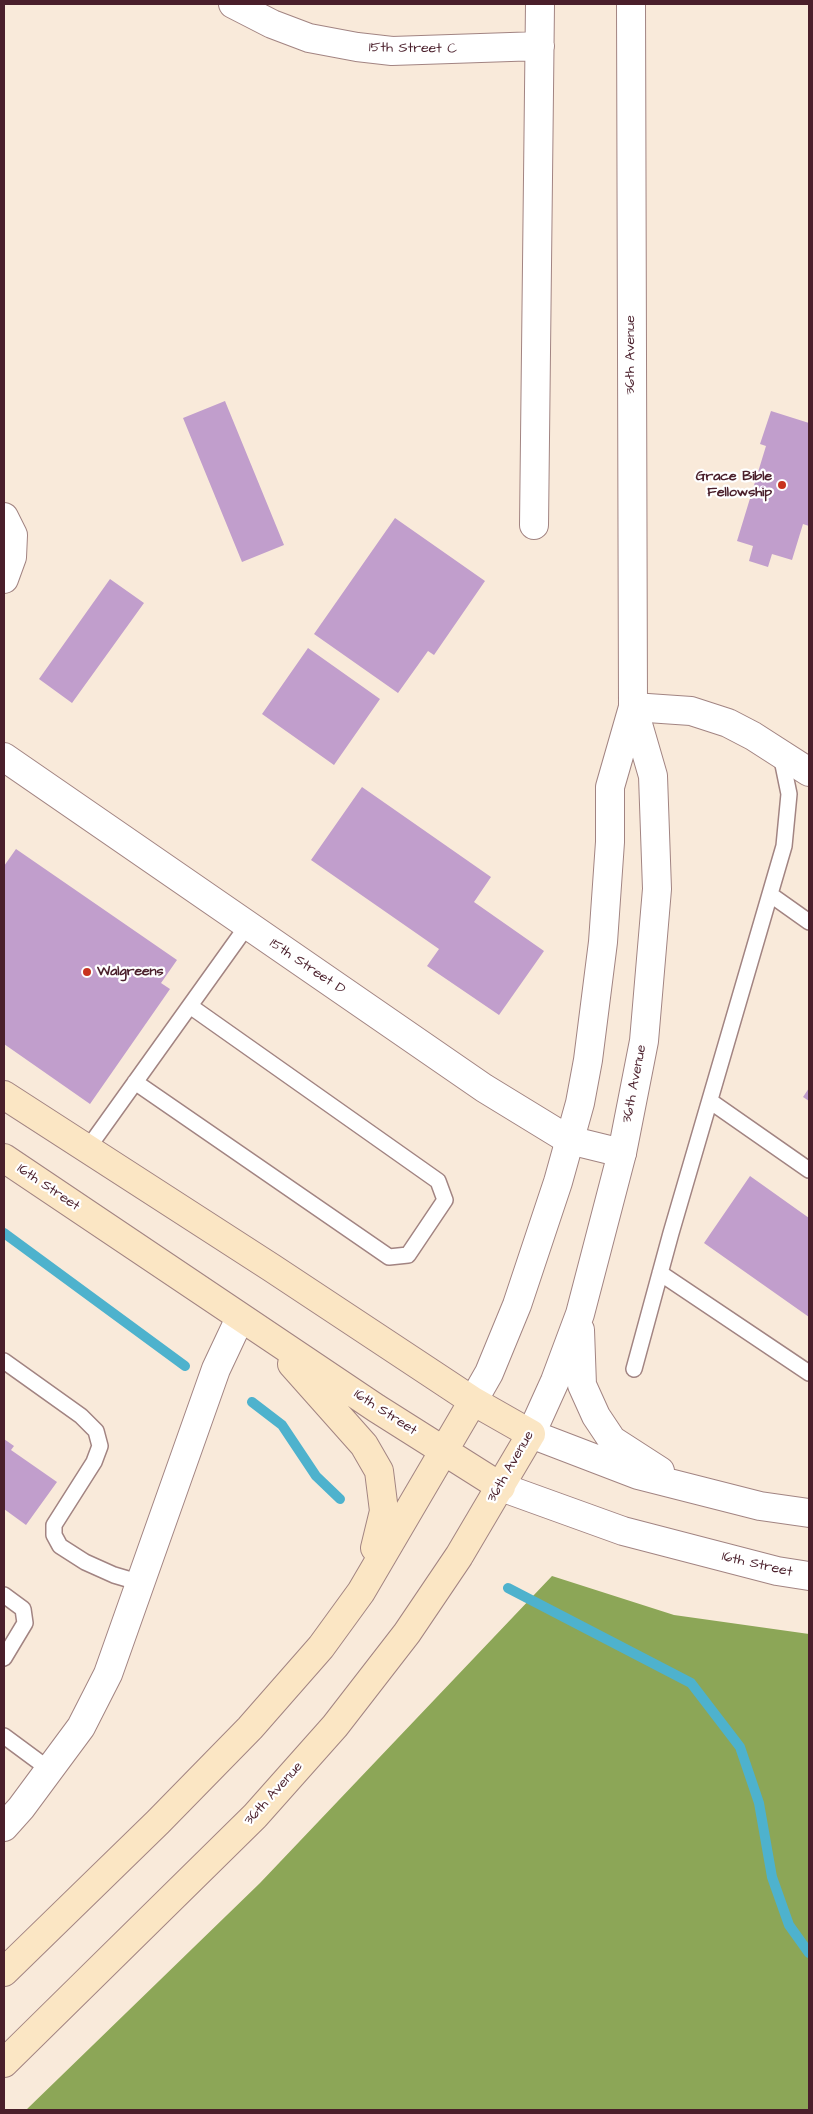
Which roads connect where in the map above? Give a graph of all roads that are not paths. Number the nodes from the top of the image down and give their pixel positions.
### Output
1 (233, 4) edge
2 (540, 4) edge
3 (631, 4) edge
4 (540, 46) junction
5 (534, 525) dead end
6 (8, 526) edge
7 (4, 579) edge
8 (633, 707) junction
9 (781, 755) junction
10 (4, 757) edge
11 (809, 772) edge
12 (771, 895) junction
13 (809, 922) edge
14 (247, 926) junction
15 (190, 1006) junction
16 (135, 1082) junction
17 (4, 1095) edge
18 (710, 1101) junction
19 (569, 1140) junction
20 (88, 1148) junction
21 (622, 1153) junction
22 (4, 1158) edge
23 (809, 1170) edge
24 (660, 1273) junction
25 (580, 1314) junction
26 (251, 1325) junction
27 (4, 1361) edge
28 (634, 1369) dead end
29 (809, 1373) edge
30 (473, 1401) junction
31 (531, 1434) junction
32 (443, 1451) junction
33 (501, 1486) junction
34 (760, 1506) junction
35 (809, 1513) edge
36 (809, 1576) edge
37 (141, 1583) junction
38 (361, 1592) junction
39 (4, 1595) edge
40 (4, 1658) edge
41 (4, 1736) edge
42 (50, 1770) junction
43 (4, 1827) edge
44 (4, 1972) edge
45 (4, 2063) edge

1 - 4 street, 15th Street C
2 - 4 street
3 - 8 street, 36th Avenue
4 - 5 street
6 - 7 street
8 - 9 street
8 - 19 street, 36th Avenue
8 - 21 street, 36th Avenue
9 - 11 street
9 - 12 lane
10 - 14 street, 15th Street D
12 - 13 lane
12 - 18 lane
14 - 15 lane
14 - 19 street, 15th Street D
15 - 16 lane
15 - 16 lane
16 - 20 lane
17 - 20 main road
18 - 23 lane
18 - 24 lane
19 - 21 street, 15th Street D
19 - 30 street, 36th Avenue
20 - 30 main road
21 - 25 street, 36th Avenue
22 - 26 main road, 16th Street
24 - 28 lane
24 - 29 lane
25 - 31 street, 36th Avenue
25 - 34 street
26 - 32 main road, 16th Street
26 - 37 street
26 - 38 main road
27 - 37 lane
30 - 31 main road
30 - 32 main road, 36th Avenue
31 - 33 main road, 36th Avenue
31 - 34 street
32 - 33 main road, 16th Street
32 - 38 main road, 36th Avenue
33 - 36 street, 16th Street
33 - 45 main road, 36th Avenue
34 - 35 street
37 - 42 street
38 - 44 main road, 36th Avenue
39 - 40 lane
41 - 42 lane
42 - 43 street

